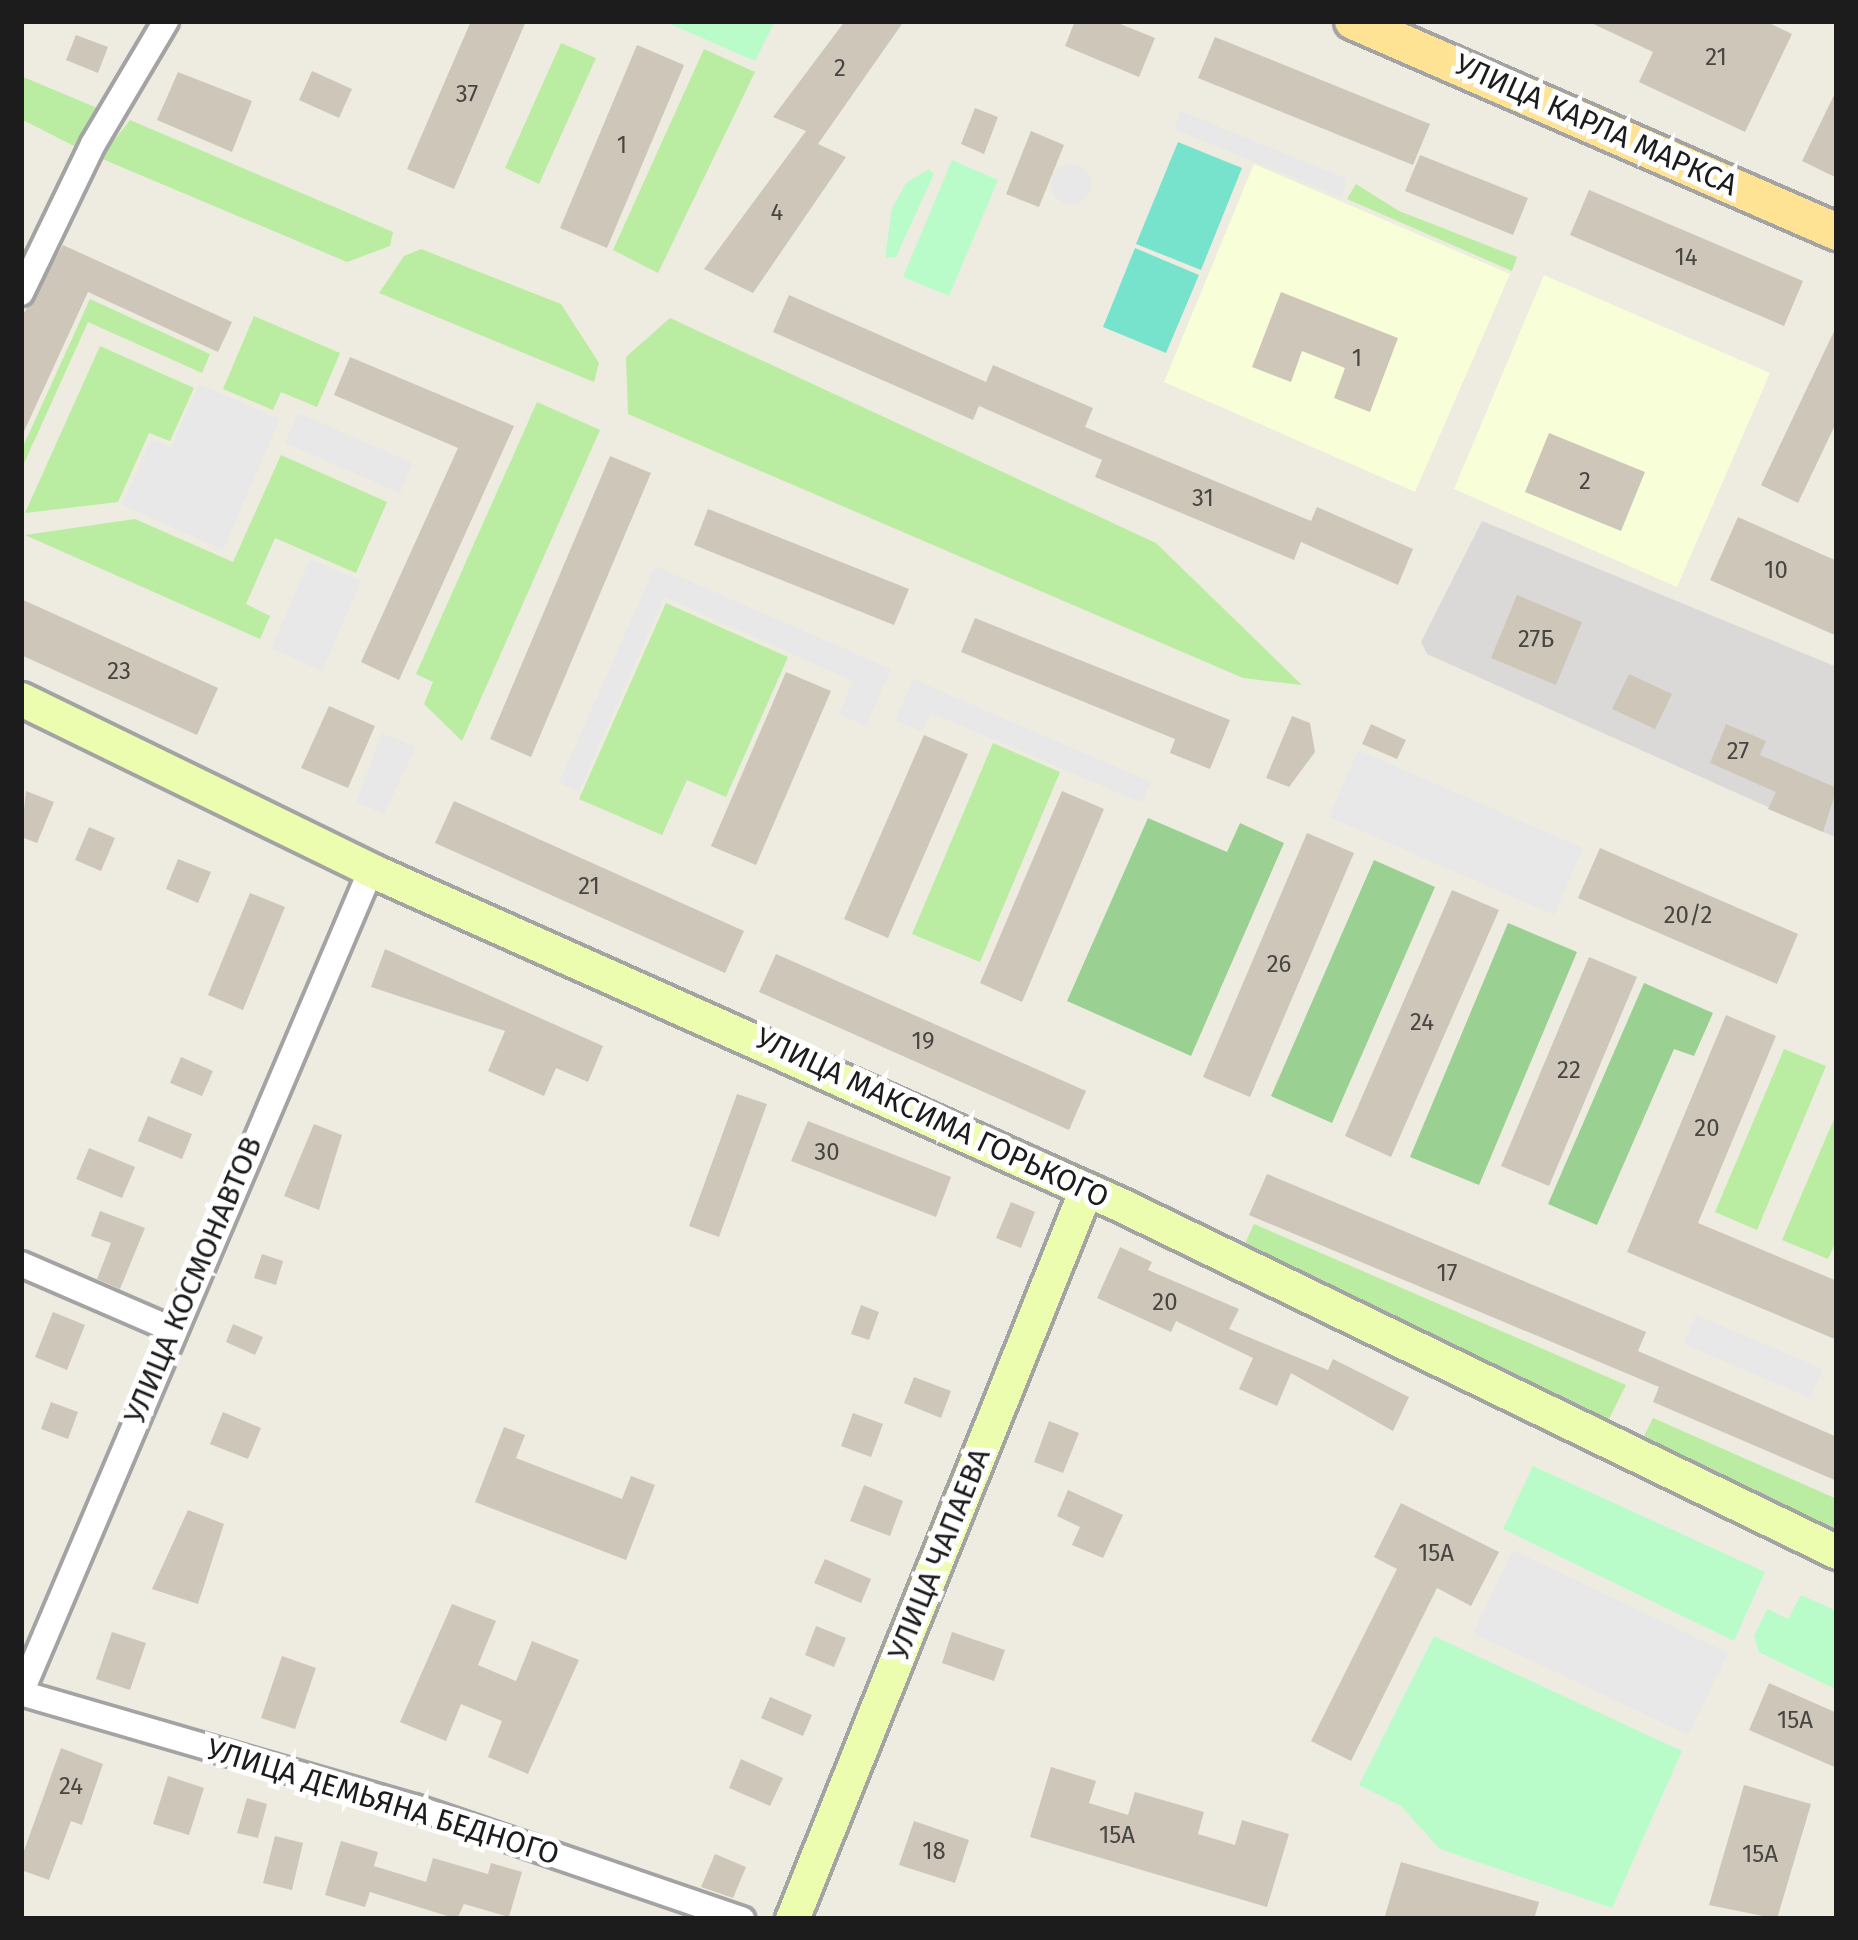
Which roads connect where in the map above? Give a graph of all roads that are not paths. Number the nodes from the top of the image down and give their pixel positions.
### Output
1 (166, 21) edge
2 (1353, 21) edge
3 (1837, 232) edge
4 (21, 293) edge
5 (21, 699) edge
6 (371, 870) junction
7 (1086, 1189) junction
8 (21, 1264) edge
9 (171, 1329) junction
10 (1837, 1552) edge
11 (21, 1693) edge
12 (742, 1919) edge
13 (792, 1919) edge

1 - 4 street
2 - 3 main road, УЛИЦА КАРЛА МАРКСА
5 - 6 street, УЛИЦА МАКСИМА ГОРЬКОГО
6 - 7 street, УЛИЦА МАКСИМА ГОРЬКОГО
6 - 9 street, УЛИЦА КОСМОНАВТОВ
7 - 10 street, УЛИЦА МАКСИМА ГОРЬКОГО
7 - 13 street, УЛИЦА ЧАПАЕВА
8 - 9 street
9 - 11 street, УЛИЦА КОСМОНАВТОВ
11 - 12 street, УЛИЦА ДЕМЬЯНА БЕДНОГО

